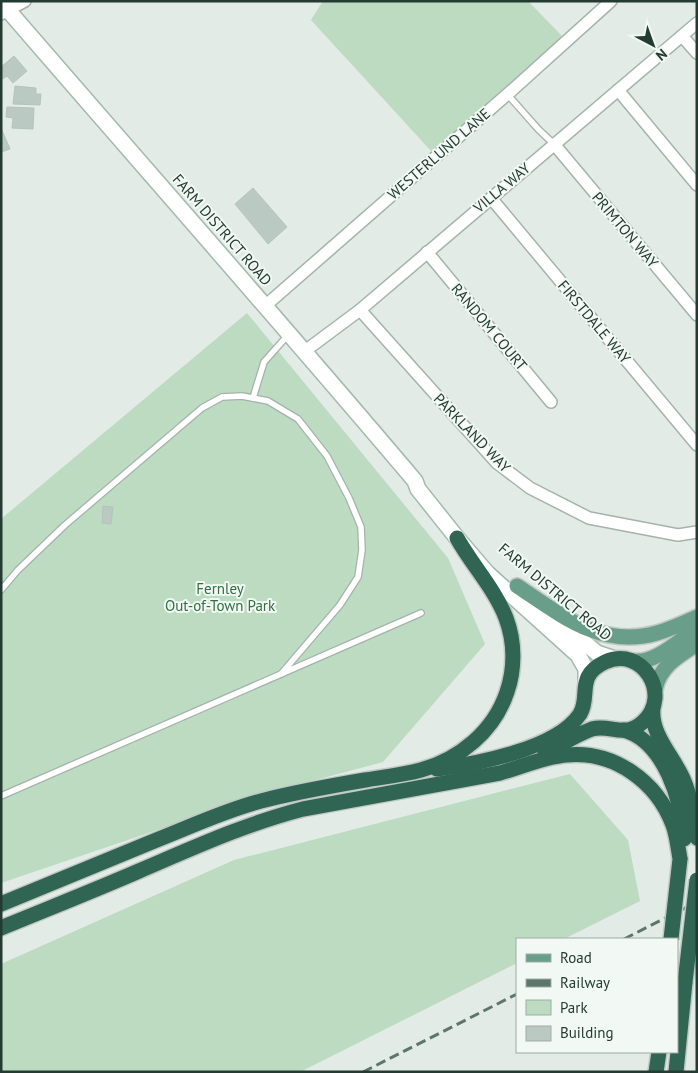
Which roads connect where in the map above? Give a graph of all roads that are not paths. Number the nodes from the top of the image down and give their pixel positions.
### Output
1 (25, 1) edge
2 (611, 1) edge
3 (4, 9) edge
4 (697, 23) edge
5 (682, 36) junction
6 (697, 54) edge
7 (618, 90) junction
8 (508, 95) junction
9 (554, 144) junction
10 (697, 185) edge
11 (491, 198) junction
12 (427, 252) junction
13 (265, 306) junction
14 (360, 310) junction
15 (697, 315) edge
16 (290, 334) junction
17 (305, 351) junction
18 (253, 398) junction
19 (551, 402) dead end
20 (697, 445) edge
21 (415, 481) junction
22 (697, 532) edge
23 (457, 538) junction
24 (517, 586) junction
25 (1, 590) edge
26 (421, 613) dead end
27 (697, 617) edge
28 (697, 629) edge
29 (697, 644) edge
30 (615, 659) junction
31 (634, 661) junction
32 (281, 674) junction
33 (586, 681) junction
34 (655, 690) junction
35 (584, 700) junction
36 (653, 708) junction
37 (606, 728) junction
38 (624, 730) junction
39 (534, 762) junction
40 (422, 770) junction
41 (1, 796) edge
42 (185, 828) junction
43 (697, 838) edge
44 (680, 859) junction
45 (697, 880) edge
46 (103, 886) junction
47 (1, 904) edge
48 (1, 928) edge
49 (671, 938) edge
50 (678, 1052) edge
51 (658, 1053) edge
52 (678, 1053) edge
53 (656, 1072) edge
54 (676, 1072) edge

1 - 3 street
2 - 8 street, WESTERLUND LANE
3 - 13 main road, FARM DISTRICT ROAD
4 - 5 street, VILLA WAY
5 - 6 street
5 - 7 street, VILLA WAY
7 - 9 street, VILLA WAY
7 - 10 street
8 - 9 lane
8 - 13 street, WESTERLUND LANE
9 - 11 street, VILLA WAY
9 - 15 street, PRIMTON WAY
11 - 12 street, VILLA WAY
11 - 20 street, FIRSTDALE WAY
12 - 14 street, VILLA WAY
12 - 19 street, RANDOM COURT
13 - 16 main road, FARM DISTRICT ROAD
14 - 17 street, VILLA WAY
14 - 22 street, PARKLAND WAY
16 - 17 main road, FARM DISTRICT ROAD
16 - 18 lane
17 - 21 main road, FARM DISTRICT ROAD
18 - 25 lane
18 - 32 lane
21 - 23 main road, FARM DISTRICT ROAD
21 - 24 main road, FARM DISTRICT ROAD
23 - 33 main road, FARM DISTRICT ROAD
23 - 40 highway
24 - 27 main road
24 - 30 main road, FARM DISTRICT ROAD
26 - 32 lane
28 - 31 main road
29 - 34 main road
30 - 31 highway
30 - 33 highway
31 - 34 highway
32 - 41 lane
33 - 35 highway
34 - 36 highway
35 - 37 highway
35 - 40 highway
36 - 38 highway
36 - 43 highway
37 - 38 highway
37 - 39 highway
38 - 44 highway
39 - 44 highway
39 - 46 highway
40 - 42 highway
42 - 46 highway
42 - 47 highway
44 - 49 highway, bridge
45 - 50 highway, bridge
46 - 48 highway
51 - 53 highway
52 - 54 highway, bridge

